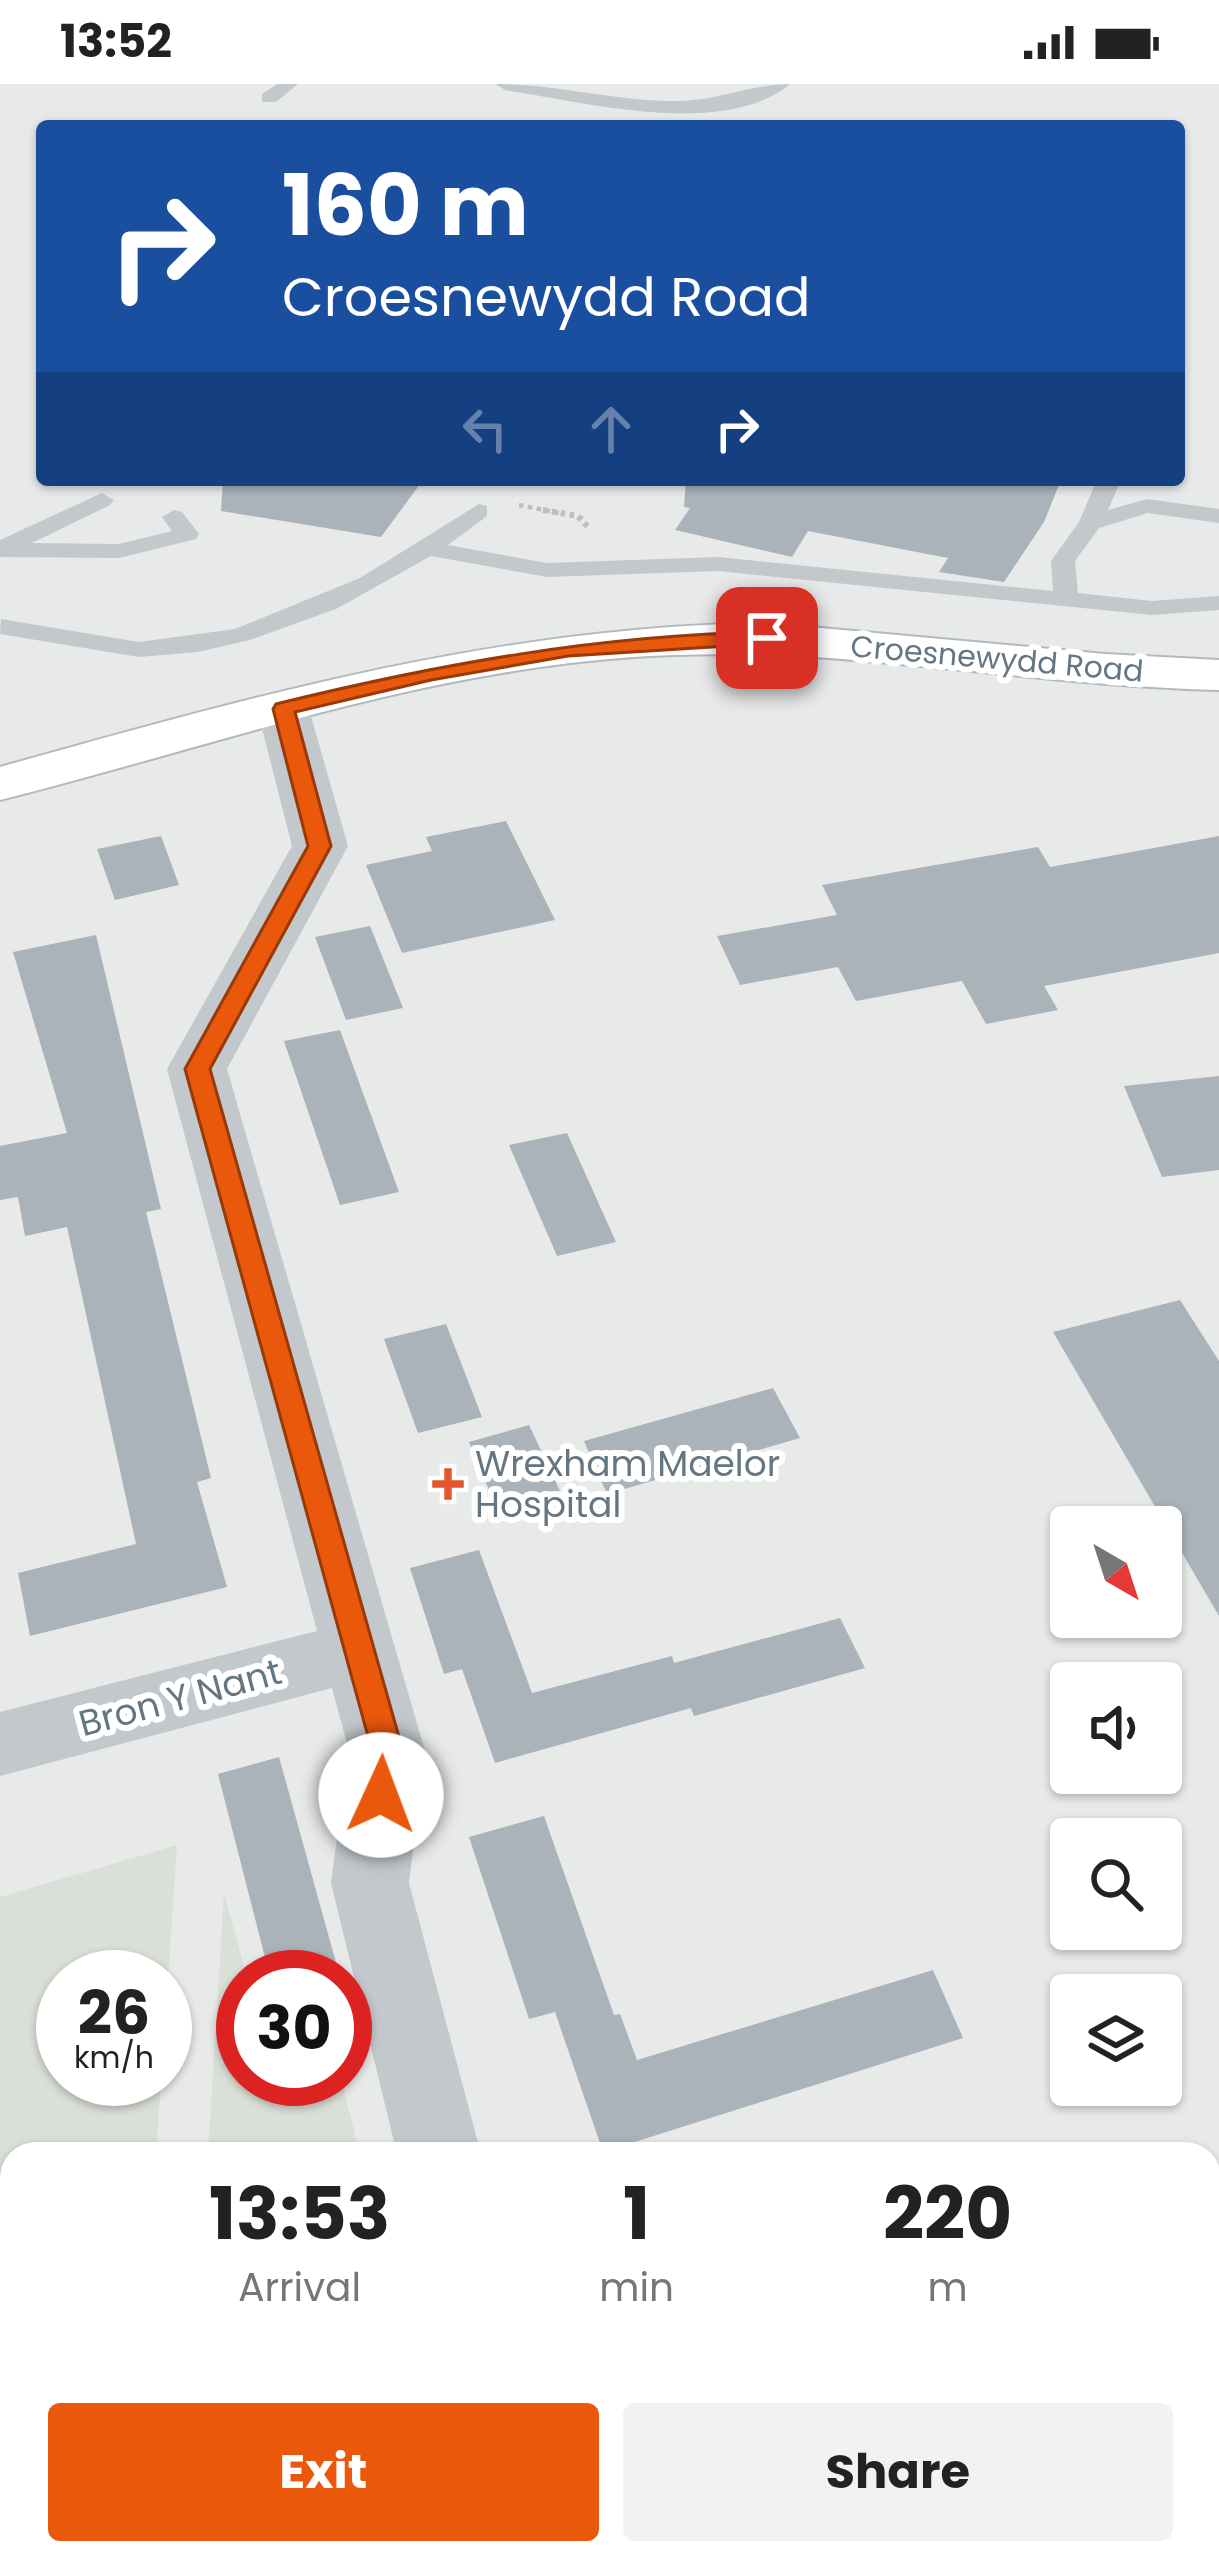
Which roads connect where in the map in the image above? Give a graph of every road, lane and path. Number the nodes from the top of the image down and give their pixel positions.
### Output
1 (289, 84) edge
2 (505, 84) edge
3 (781, 84) edge
4 (269, 98) dead end
5 (1106, 486) edge
6 (102, 500) dead end
7 (479, 511) dead end
8 (174, 517) dead end
9 (1219, 517) edge
10 (1090, 523) junction
11 (0, 549) edge
12 (430, 549) junction
13 (1066, 599) junction
14 (1219, 603) edge
15 (2, 627) edge
16 (1219, 675) edge
17 (284, 709) junction
18 (3, 779) edge
19 (360, 1650) junction
20 (0, 1744) edge
21 (437, 2142) edge

1 - 4 lane
2 - 3 lane
5 - 10 lane
6 - 11 lane
7 - 12 lane
8 - 11 lane
9 - 10 lane
10 - 13 lane
12 - 13 lane
12 - 15 lane
13 - 14 lane
16 - 17 street, Croesnewydd Road
17 - 18 street, Croesnewydd Road
17 - 19 street
19 - 20 street, Bron Y Nant
19 - 21 street

